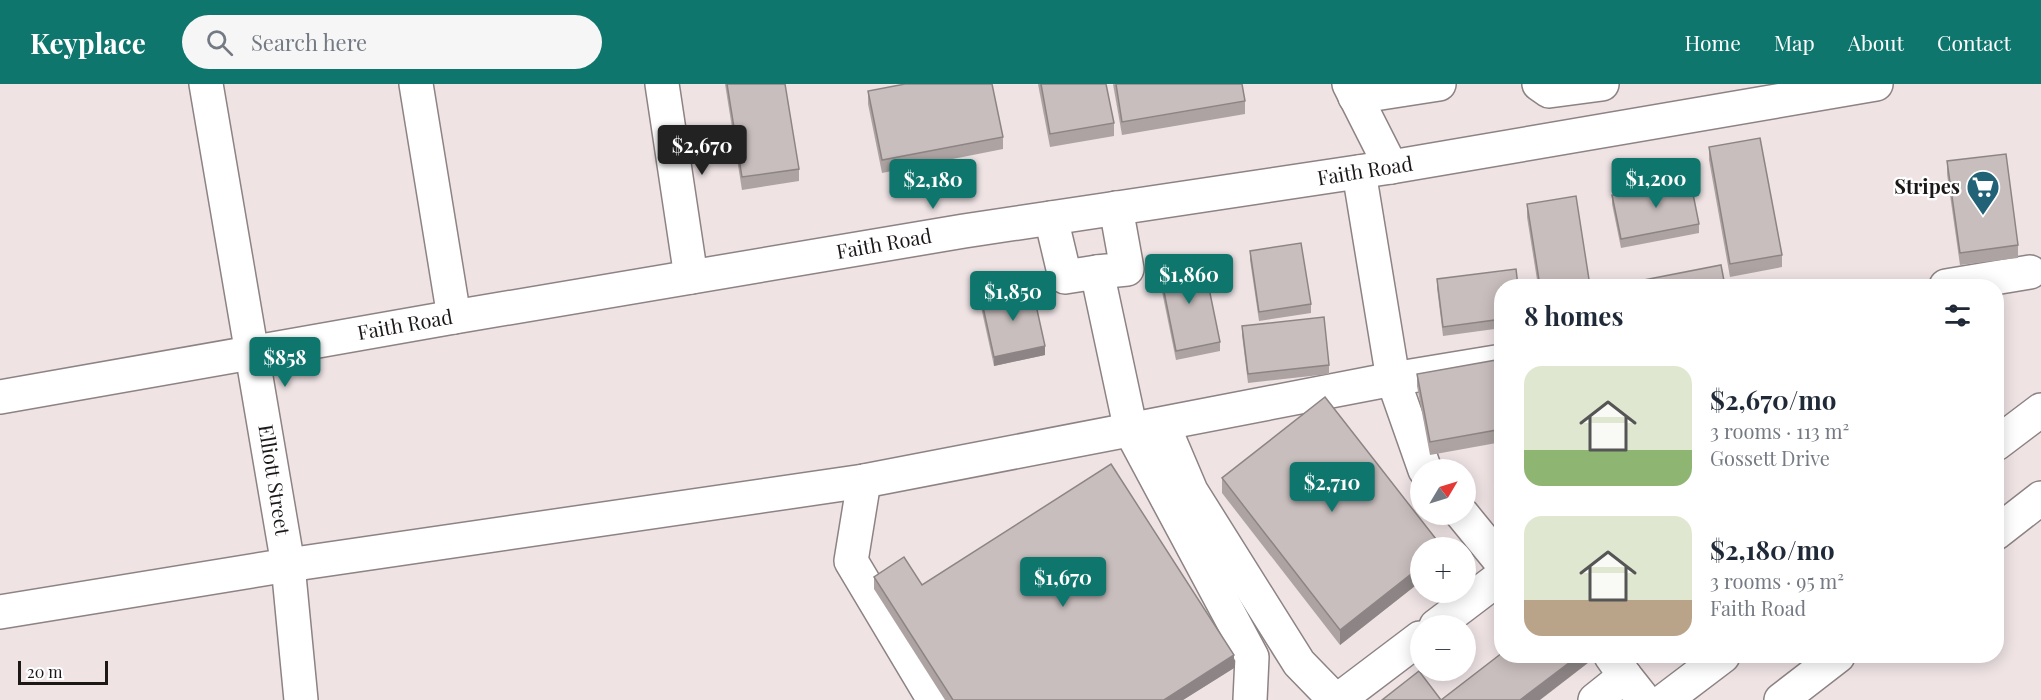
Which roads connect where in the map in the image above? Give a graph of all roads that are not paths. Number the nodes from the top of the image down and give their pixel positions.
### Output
1 (206, 84) edge
2 (416, 84) edge
3 (662, 84) edge
4 (1439, 84) edge
5 (1539, 84) edge
6 (1876, 84) edge
7 (1593, 85) edge
8 (1352, 90) edge
9 (1592, 133) junction
10 (1391, 167) junction
11 (1359, 172) junction
12 (1116, 208) junction
13 (1051, 218) junction
14 (1097, 272) junction
15 (2030, 272) dead end
16 (691, 277) junction
17 (1988, 279) edge
18 (454, 316) junction
19 (253, 353) junction
20 (1494, 362) edge
21 (1393, 379) junction
22 (0, 397) edge
23 (2041, 410) edge
24 (1163, 425) junction
25 (1131, 431) junction
26 (2004, 438) edge
27 (1421, 459) edge
28 (864, 481) junction
29 (2041, 498) edge
30 (1471, 525) edge
31 (2041, 526) edge
32 (2004, 527) edge
33 (2004, 538) edge
34 (1494, 553) edge
35 (288, 565) junction
36 (1494, 582) edge
37 (0, 612) edge
38 (1451, 615) edge
39 (1410, 645) edge
40 (1714, 663) edge
41 (1829, 663) edge
42 (1627, 677) edge
43 (301, 700) edge
44 (934, 700) edge
45 (1250, 700) edge
46 (1336, 700) edge
47 (1595, 700) edge
48 (1665, 700) edge
49 (1781, 700) edge

1 - 19 street, Elliott Street
2 - 18 street
3 - 16 street
4 - 8 street
5 - 7 street
6 - 9 street, Faith Road
7 - 9 street
8 - 10 street
9 - 10 street, Faith Road
10 - 11 street, Faith Road
11 - 12 street, Faith Road
11 - 21 street
12 - 13 street, Faith Road
12 - 14 street
13 - 14 street
13 - 16 street, Faith Road
14 - 25 street
15 - 17 street
16 - 18 street, Faith Road
18 - 19 street, Faith Road
19 - 22 street, Faith Road
19 - 35 street, Elliott Street
20 - 21 street
21 - 24 street
21 - 27 street
23 - 26 street
24 - 25 street
24 - 46 street
25 - 28 street
25 - 45 street
28 - 35 street
28 - 44 street
29 - 32 street
30 - 34 street
31 - 33 street
35 - 37 street
35 - 43 street, Elliott Street
36 - 38 street
39 - 46 street
40 - 48 street
41 - 49 street
42 - 47 street

